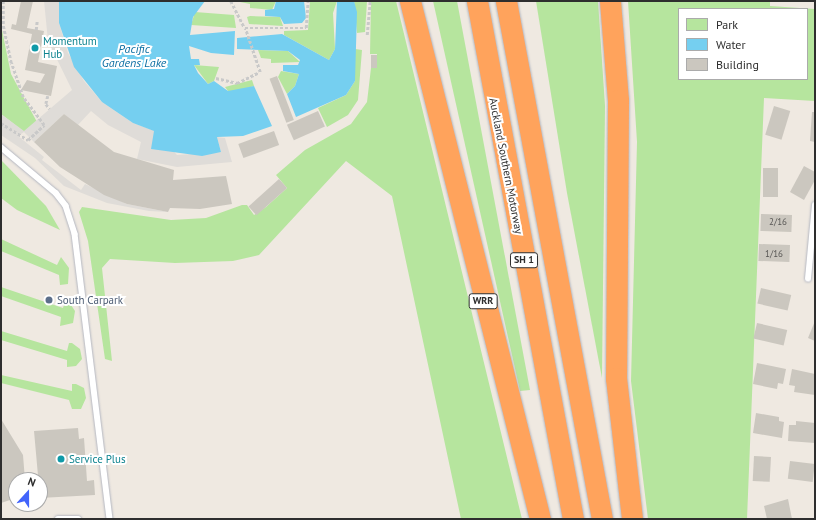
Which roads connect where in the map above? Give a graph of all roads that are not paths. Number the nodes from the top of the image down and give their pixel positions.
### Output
1 (410, 1) edge
2 (419, 1) edge
3 (477, 1) edge
4 (506, 1) edge
5 (610, 1) edge
6 (432, 81) junction
7 (1, 147) edge
8 (815, 205) edge
9 (808, 279) dead end
10 (58, 519) edge
11 (78, 519) edge
12 (110, 519) edge
13 (540, 519) edge
14 (574, 519) edge
15 (602, 519) edge
16 (632, 519) edge

1 - 6 highway
2 - 6 highway, WRR
3 - 14 highway, Auckland Southern Motorway / SH 1
4 - 15 highway, SH 1
5 - 16 highway
6 - 13 highway, WRR
7 - 12 lane
8 - 9 lane
10 - 11 lane

